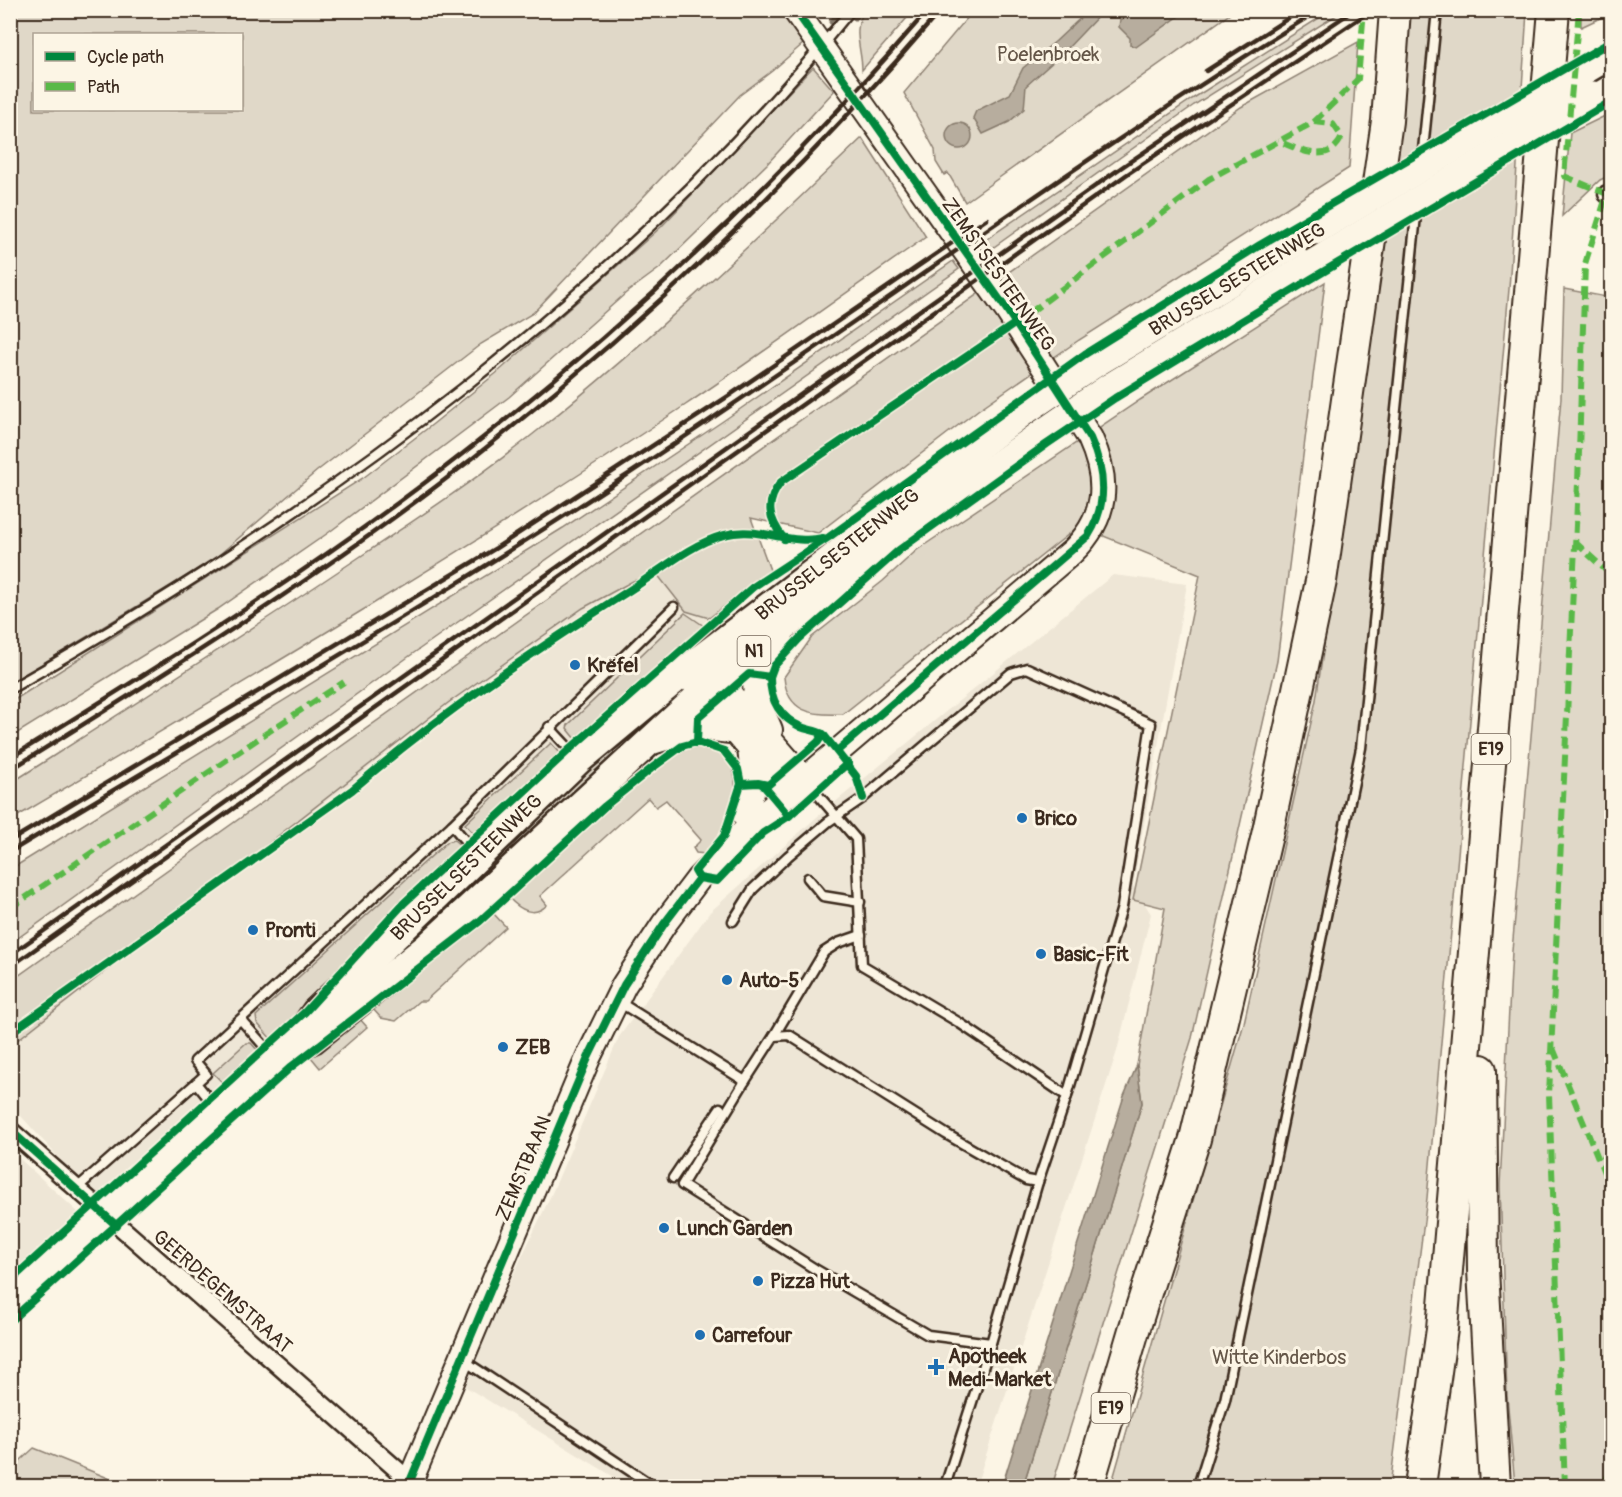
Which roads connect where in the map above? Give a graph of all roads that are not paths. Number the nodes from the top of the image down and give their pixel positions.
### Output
1 (795, 10) edge
2 (851, 10) edge
3 (1395, 10) edge
4 (1437, 10) edge
5 (1554, 10) edge
6 (820, 47) junction
7 (1604, 59) edge
8 (1603, 91) edge
9 (674, 607) dead end
10 (792, 622) junction
11 (692, 665) junction
12 (710, 686) junction
13 (10, 689) edge
14 (549, 727) junction
15 (743, 740) junction
16 (651, 742) junction
17 (775, 747) junction
18 (837, 751) joint
19 (579, 760) junction
20 (796, 786) junction
21 (837, 816) junction
22 (452, 825) junction
23 (749, 827) junction
24 (478, 855) junction
25 (808, 878) dead end
26 (1480, 888) junction
27 (860, 902) junction
28 (733, 921) dead end
29 (861, 935) junction
30 (616, 1000) junction
31 (241, 1020) junction
32 (774, 1036) junction
33 (283, 1056) junction
34 (745, 1081) junction
35 (196, 1083) junction
36 (1067, 1096) junction
37 (720, 1108) dead end
38 (220, 1112) junction
39 (10, 1130) edge
40 (672, 1178) dead end
41 (1038, 1182) junction
42 (77, 1188) junction
43 (106, 1215) junction
44 (10, 1303) edge
45 (991, 1343) junction
46 (460, 1358) junction
47 (409, 1484) edge
48 (653, 1486) edge
49 (945, 1486) edge
50 (1088, 1486) edge
51 (1198, 1486) edge
52 (1420, 1486) edge
53 (1495, 1486) edge

1 - 6 street, ZEMSTSESTEENWEG
2 - 6 lane
3 - 50 highway, E19
4 - 51 lane
5 - 26 highway, E19
6 - 13 lane
6 - 18 street, ZEMSTSESTEENWEG
7 - 11 main road, BRUSSELSESTEENWEG / N1, bridge
8 - 10 main road, BRUSSELSESTEENWEG / N1, bridge
9 - 14 lane
10 - 12 main road, BRUSSELSESTEENWEG / N1
10 - 17 street
11 - 12 street
11 - 19 main road, BRUSSELSESTEENWEG / N1
12 - 15 street
12 - 16 main road, BRUSSELSESTEENWEG / N1
12 - 17 street
14 - 19 lane
14 - 22 lane
15 - 16 street
15 - 20 street
15 - 23 street
16 - 33 main road, BRUSSELSESTEENWEG / N1
17 - 20 street
18 - 20 street, ZEMSTBAAN
19 - 24 main road, BRUSSELSESTEENWEG / N1
20 - 21 lane
20 - 23 street, ZEMSTBAAN
21 - 27 lane
21 - 28 lane
21 - 36 lane
22 - 24 lane
22 - 31 lane
23 - 30 street, ZEMSTBAAN
24 - 33 main road, BRUSSELSESTEENWEG / N1
25 - 27 lane
26 - 52 highway, E19
26 - 53 highway
27 - 29 lane
29 - 32 lane
29 - 36 lane
30 - 34 lane
30 - 46 street, ZEMSTBAAN
31 - 33 lane
31 - 35 lane
32 - 34 lane
32 - 41 lane
33 - 38 main road, BRUSSELSESTEENWEG / N1
34 - 45 lane
35 - 38 lane
35 - 42 lane
36 - 41 lane
37 - 40 lane
38 - 43 main road, BRUSSELSESTEENWEG / N1
39 - 42 street, GEERDEGEMSTRAAT
41 - 45 lane
42 - 43 street, GEERDEGEMSTRAAT
43 - 44 main road, BRUSSELSESTEENWEG / N1
43 - 47 street, GEERDEGEMSTRAAT
45 - 49 lane
46 - 47 street, ZEMSTBAAN
46 - 48 lane

